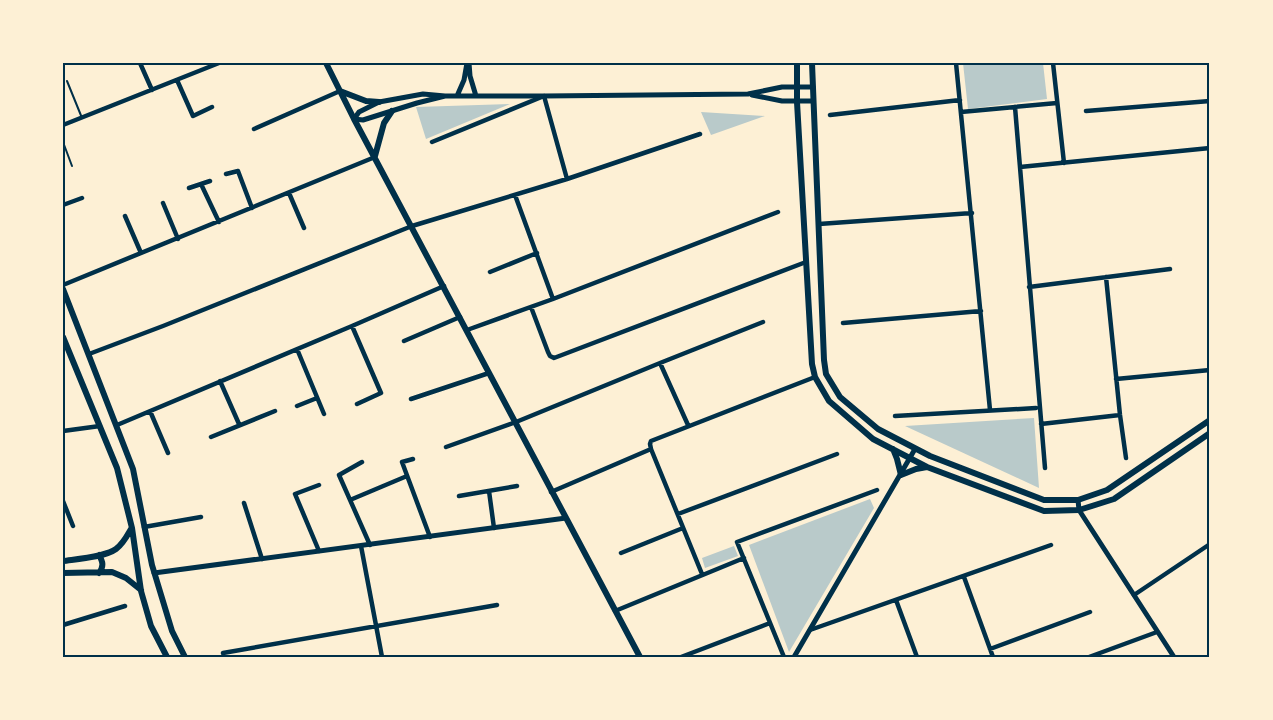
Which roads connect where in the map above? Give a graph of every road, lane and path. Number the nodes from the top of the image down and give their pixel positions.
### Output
1 (140, 63) edge
2 (219, 63) edge
3 (326, 63) edge
4 (468, 63) edge
5 (797, 63) edge
6 (812, 63) edge
7 (956, 63) edge
8 (1053, 63) edge
9 (177, 80) junction
10 (67, 81) dead end
11 (797, 87) junction
12 (813, 87) junction
13 (152, 90) junction
14 (340, 91) junction
15 (748, 94) junction
16 (445, 96) junction
17 (457, 96) junction
18 (476, 96) junction
19 (544, 96) junction
20 (960, 100) junction
21 (813, 101) junction
22 (1210, 101) edge
23 (379, 102) junction
24 (797, 102) junction
25 (1057, 103) junction
26 (212, 107) dead end
27 (1015, 107) junction
28 (392, 111) junction
29 (1086, 111) dead end
30 (961, 112) junction
31 (830, 115) dead end
32 (82, 118) junction
33 (354, 119) junction
34 (63, 125) edge
35 (255, 129) dead end
36 (700, 134) dead end
37 (63, 142) edge
38 (432, 142) dead end
39 (1210, 148) edge
40 (375, 157) junction
41 (1064, 163) junction
42 (72, 166) dead end
43 (1020, 167) junction
44 (226, 174) dead end
45 (567, 179) junction
46 (210, 180) dead end
47 (201, 184) junction
48 (189, 188) dead end
49 (289, 193) junction
50 (515, 195) junction
51 (82, 198) dead end
52 (163, 202) dead end
53 (63, 205) edge
54 (252, 208) junction
55 (778, 212) dead end
56 (972, 213) junction
57 (125, 216) dead end
58 (219, 222) junction
59 (819, 224) junction
60 (412, 226) junction
61 (304, 228) dead end
62 (178, 238) junction
63 (141, 253) junction
64 (537, 253) junction
65 (806, 262) junction
66 (1170, 269) dead end
67 (490, 272) dead end
68 (1106, 278) junction
69 (444, 286) junction
70 (63, 287) edge
71 (1029, 287) junction
72 (553, 299) junction
73 (531, 307) junction
74 (981, 310) junction
75 (460, 317) junction
76 (763, 322) dead end
77 (843, 323) dead end
78 (352, 326) junction
79 (467, 330) junction
80 (63, 337) edge
81 (404, 341) dead end
82 (297, 348) junction
83 (89, 354) junction
84 (71, 357) junction
85 (63, 360) edge
86 (660, 363) junction
87 (1210, 370) edge
88 (489, 373) junction
89 (815, 377) junction
90 (1116, 379) junction
91 (220, 381) junction
92 (317, 398) junction
93 (411, 399) dead end
94 (357, 404) dead end
95 (297, 406) dead end
96 (1036, 408) dead end
97 (990, 410) junction
98 (150, 411) junction
99 (275, 411) dead end
100 (324, 414) dead end
101 (1120, 415) junction
102 (895, 416) dead end
103 (1210, 420) edge
104 (516, 422) junction
105 (239, 424) junction
106 (1041, 424) junction
107 (117, 425) junction
108 (688, 425) junction
109 (100, 426) junction
110 (63, 431) edge
111 (1210, 434) edge
112 (211, 437) dead end
113 (446, 447) dead end
114 (915, 448) junction
115 (651, 449) junction
116 (893, 449) junction
117 (168, 453) dead end
118 (837, 454) dead end
119 (1126, 458) dead end
120 (413, 459) dead end
121 (910, 459) junction
122 (362, 462) dead end
123 (927, 467) junction
124 (1045, 468) dead end
125 (901, 475) junction
126 (407, 476) junction
127 (319, 485) dead end
128 (517, 486) dead end
129 (877, 490) dead end
130 (489, 491) junction
131 (551, 492) junction
132 (459, 496) dead end
133 (350, 500) junction
134 (1078, 500) junction
135 (63, 501) edge
136 (244, 503) dead end
137 (1079, 510) junction
138 (678, 514) junction
139 (201, 517) dead end
140 (566, 518) junction
141 (73, 526) dead end
142 (144, 527) junction
143 (132, 528) junction
144 (494, 528) junction
145 (683, 528) junction
146 (430, 537) junction
147 (1210, 544) edge
148 (370, 545) junction
149 (1051, 545) dead end
150 (361, 546) junction
151 (319, 551) junction
152 (621, 553) dead end
153 (99, 555) junction
154 (744, 558) junction
155 (262, 559) junction
156 (63, 561) edge
157 (63, 573) edge
158 (99, 573) junction
159 (154, 573) junction
160 (702, 574) junction
161 (964, 577) junction
162 (141, 591) junction
163 (1134, 595) junction
164 (896, 600) junction
165 (497, 605) dead end
166 (125, 606) dead end
167 (615, 611) junction
168 (1090, 612) dead end
169 (770, 623) junction
170 (63, 625) edge
171 (376, 626) junction
172 (810, 630) junction
173 (1158, 632) junction
174 (990, 649) junction
175 (223, 653) dead end
176 (167, 657) edge
177 (185, 657) edge
178 (382, 657) edge
179 (640, 657) edge
180 (681, 657) edge
181 (784, 657) edge
182 (794, 657) edge
183 (917, 657) edge
184 (993, 657) edge
185 (1089, 657) edge
186 (1174, 657) edge

1 - 13 street
2 - 9 street
3 - 14 main road
4 - 17 street
4 - 18 street
5 - 11 main road
6 - 12 main road
7 - 20 street
8 - 25 street
9 - 13 street
9 - 26 street
10 - 32 lane
11 - 12 street
11 - 15 street
11 - 24 main road
12 - 21 main road
13 - 32 street
14 - 23 main road
14 - 33 main road
14 - 35 street
15 - 19 street
15 - 24 street
16 - 17 street
16 - 23 street
16 - 28 street
17 - 18 street
18 - 19 street
19 - 38 street
19 - 45 street
20 - 30 street
20 - 31 street
21 - 24 street
21 - 59 main road
22 - 29 street
23 - 33 street
24 - 65 main road
25 - 27 street
25 - 41 street
27 - 30 street
27 - 43 street
28 - 33 street
28 - 40 main road
30 - 56 street
32 - 34 street
33 - 40 main road
36 - 45 street
37 - 42 lane
39 - 41 street
40 - 49 street
40 - 60 main road
41 - 43 street
43 - 71 street
44 - 54 street
45 - 50 street
46 - 47 street
47 - 48 street
47 - 58 street
49 - 54 street
49 - 61 street
50 - 60 street
50 - 64 street
51 - 53 street
52 - 62 street
54 - 58 street
55 - 72 street
56 - 59 street
56 - 74 street
57 - 63 street
58 - 62 street
59 - 114 main road
60 - 69 main road
60 - 83 street
62 - 63 street
63 - 70 street
64 - 67 street
64 - 72 street
65 - 73 street
65 - 89 main road
66 - 68 street
68 - 71 street
68 - 90 street
69 - 75 main road
69 - 78 street
70 - 83 main road
71 - 106 street
72 - 73 street
73 - 79 street
74 - 77 street
74 - 97 street
75 - 79 main road
75 - 81 street
76 - 86 street
78 - 82 street
78 - 94 street
79 - 88 main road
80 - 84 main road
82 - 91 street
82 - 92 street
83 - 107 main road
84 - 85 street
84 - 109 main road
86 - 104 street
86 - 108 street
87 - 90 street
88 - 93 street
88 - 104 main road
89 - 108 street
89 - 116 main road
90 - 101 street
91 - 98 street
91 - 105 street
92 - 95 street
92 - 100 street
96 - 97 street
97 - 102 street
98 - 107 street
98 - 117 street
99 - 105 street
101 - 106 street
101 - 119 street
103 - 134 main road
104 - 113 street
104 - 131 main road
105 - 112 street
106 - 124 street
107 - 142 main road
108 - 115 street
109 - 110 street
109 - 143 main road
111 - 137 main road
114 - 121 street
114 - 134 main road
115 - 131 street
115 - 138 street
116 - 121 main road
116 - 125 main road
118 - 138 street
120 - 126 street
121 - 123 main road
121 - 125 street
122 - 133 street
123 - 125 main road
123 - 137 main road
125 - 172 street
126 - 133 street
126 - 146 street
127 - 151 street
128 - 130 street
129 - 154 street
130 - 132 street
130 - 144 street
131 - 140 main road
133 - 148 street
134 - 137 street
135 - 141 street
136 - 155 street
137 - 163 street
138 - 145 street
139 - 142 street
140 - 144 street
140 - 167 main road
142 - 159 main road
143 - 153 main road
143 - 162 main road
144 - 146 street
145 - 152 street
145 - 160 street
146 - 148 street
147 - 163 street
148 - 150 street
149 - 161 street
150 - 151 street
150 - 171 street
151 - 155 street
153 - 156 main road
153 - 158 main road
154 - 160 street
154 - 169 street
155 - 159 street
157 - 158 main road
158 - 162 main road
159 - 177 main road
160 - 167 street
161 - 164 street
161 - 174 street
162 - 176 main road
163 - 173 street
164 - 172 street
164 - 183 street
165 - 171 street
166 - 170 street
167 - 179 main road
168 - 174 street
169 - 180 street
169 - 181 street
171 - 175 street
171 - 178 street
172 - 182 street
173 - 185 street
173 - 186 street
174 - 184 street

